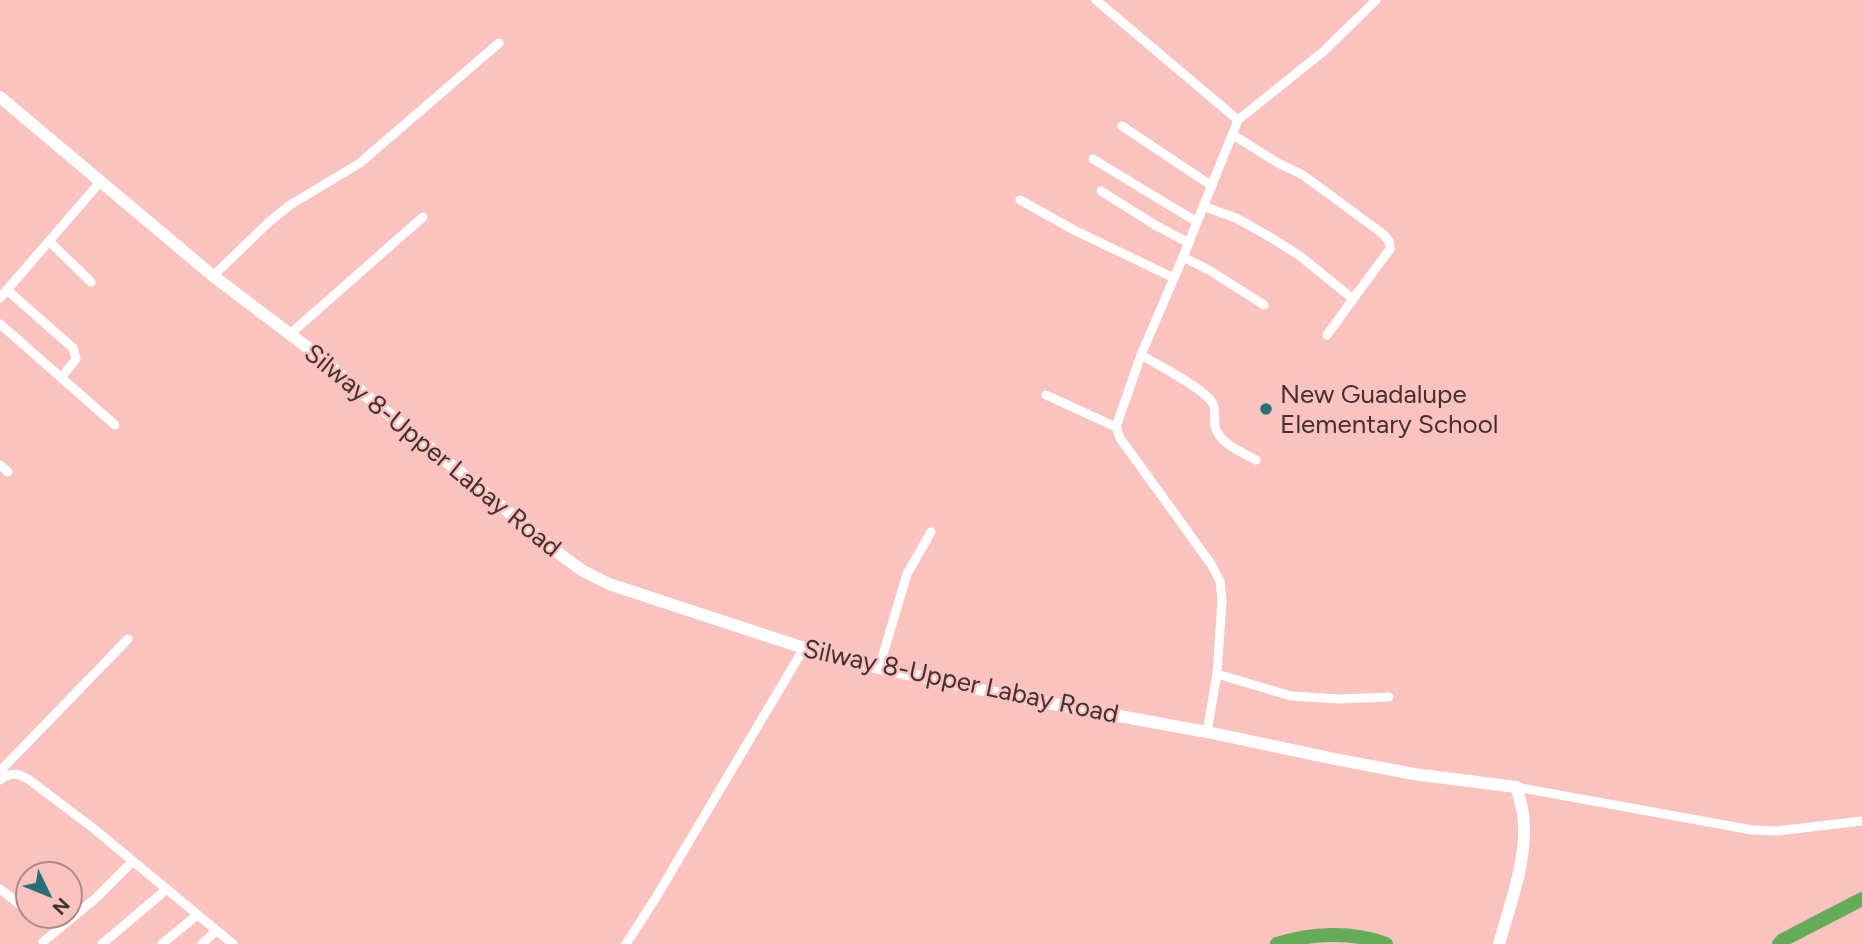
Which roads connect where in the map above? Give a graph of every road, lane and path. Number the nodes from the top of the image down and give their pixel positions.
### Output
1 (1096, 0) edge
2 (1376, 0) edge
3 (499, 43) dead end
4 (0, 97) edge
5 (1238, 120) junction
6 (1122, 126) dead end
7 (1233, 135) junction
8 (1093, 159) dead end
9 (101, 181) junction
10 (1212, 186) junction
11 (1101, 191) dead end
12 (1020, 200) dead end
13 (1203, 206) junction
14 (422, 217) dead end
15 (1197, 222) junction
16 (50, 242) junction
17 (1189, 243) junction
18 (1183, 257) junction
19 (212, 276) junction
20 (1174, 278) junction
21 (91, 282) dead end
22 (8, 290) junction
23 (0, 298) edge
24 (1353, 299) junction
25 (1264, 305) dead end
26 (0, 324) edge
27 (290, 334) junction
28 (1327, 335) dead end
29 (1140, 355) junction
30 (61, 378) junction
31 (1046, 395) dead end
32 (115, 425) dead end
33 (1116, 427) junction
34 (1256, 460) dead end
35 (0, 465) edge
36 (8, 472) dead end
37 (931, 533) dead end
38 (128, 639) dead end
39 (804, 648) junction
40 (879, 668) junction
41 (1217, 674) junction
42 (1389, 697) dead end
43 (1207, 732) junction
44 (2, 773) edge
45 (1516, 787) junction
46 (1862, 821) edge
47 (133, 861) junction
48 (0, 889) edge
49 (167, 889) junction
50 (14, 900) edge
51 (197, 915) junction
52 (216, 931) junction
53 (43, 942) edge
54 (102, 944) edge
55 (162, 944) edge
56 (202, 944) edge
57 (233, 944) edge
58 (626, 944) edge
59 (1499, 944) edge

1 - 5 street
2 - 5 street
3 - 19 street
4 - 9 main road, Silway 8-Upper Labay Road
5 - 7 street
6 - 10 street
7 - 10 street
7 - 24 street
8 - 15 street
9 - 16 street
9 - 19 main road, Silway 8-Upper Labay Road
10 - 13 street
11 - 17 street
12 - 20 street
13 - 15 street
13 - 24 street
14 - 27 street
15 - 17 street
16 - 21 street
16 - 22 street
17 - 18 street
18 - 20 street
18 - 25 street
19 - 27 main road, Silway 8-Upper Labay Road
20 - 29 street
22 - 23 street
22 - 30 street
24 - 28 street
26 - 30 street
27 - 39 main road, Silway 8-Upper Labay Road
29 - 33 street
29 - 34 street
30 - 32 street
31 - 33 street
33 - 41 street
35 - 36 street
37 - 40 street
38 - 44 street
39 - 40 main road, Silway 8-Upper Labay Road
39 - 58 street
40 - 43 main road, Silway 8-Upper Labay Road
41 - 42 street
41 - 43 street
43 - 45 main road, Silway 8-Upper Labay Road
44 - 47 street
45 - 46 street
45 - 59 main road
47 - 49 street
47 - 53 street
48 - 50 street
49 - 51 street
49 - 54 street
51 - 52 street
51 - 55 street
52 - 56 street
52 - 57 street

